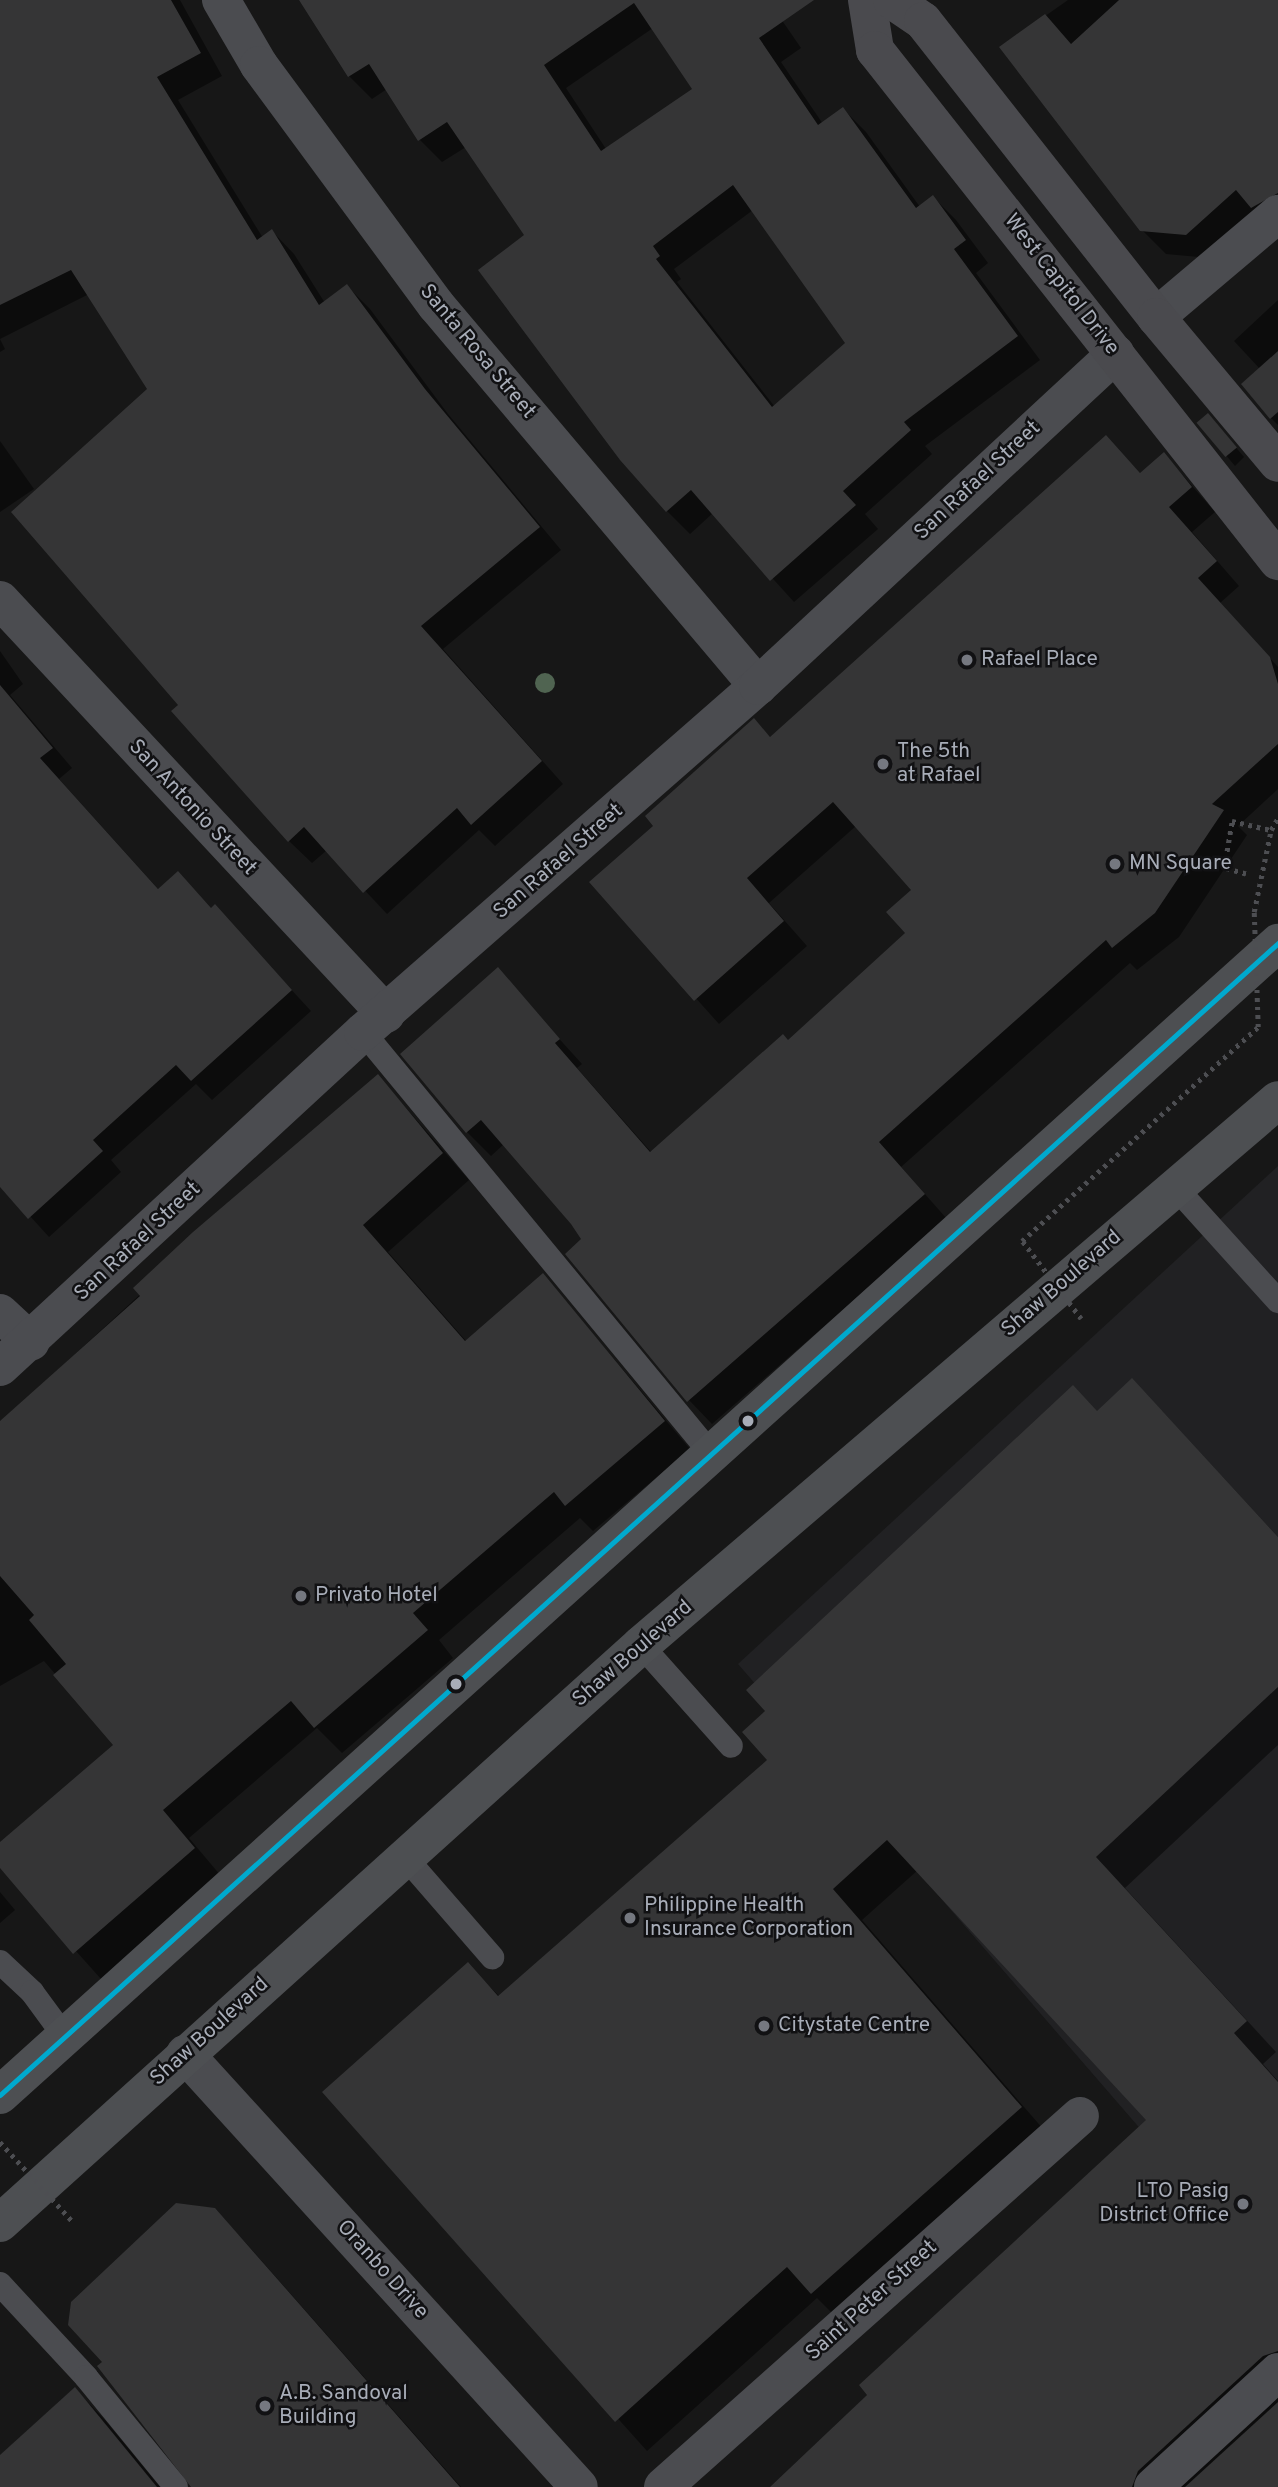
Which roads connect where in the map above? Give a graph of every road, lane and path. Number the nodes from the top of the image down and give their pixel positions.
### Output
1 (221, 0) edge
2 (867, 0) edge
3 (892, 0) edge
4 (1278, 214) edge
5 (1156, 317) junction
6 (1115, 354) junction
7 (1278, 463) edge
8 (1278, 561) edge
9 (0, 600) edge
10 (758, 686) junction
11 (1278, 818) edge
12 (1271, 830) junction
13 (1246, 874) dead end
14 (1278, 916) edge
15 (1270, 950) edge
16 (374, 1023) junction
17 (1278, 1100) edge
18 (1175, 1187) junction
19 (1278, 1301) edge
20 (0, 1313) edge
21 (1081, 1319) dead end
22 (31, 1342) junction
23 (0, 1367) edge
24 (713, 1456) junction
25 (641, 1645) junction
26 (731, 1746) dead end
27 (405, 1857) junction
28 (492, 1957) dead end
29 (0, 1962) edge
30 (65, 2036) junction
31 (185, 2054) junction
32 (0, 2095) edge
33 (1080, 2116) dead end
34 (0, 2142) edge
35 (73, 2222) dead end
36 (0, 2223) edge
37 (0, 2284) edge
38 (1278, 2372) edge
39 (176, 2487) edge
40 (579, 2487) edge
41 (663, 2487) edge
42 (1153, 2487) edge

1 - 10 street, Santa Rosa Street
2 - 6 street, West Capitol Drive
3 - 5 street
4 - 5 street
5 - 7 street
6 - 8 street, West Capitol Drive
6 - 10 street, San Rafael Street
9 - 16 street, San Antonio Street
10 - 16 street, San Rafael Street
11 - 12 path
12 - 13 path
12 - 21 path, bridge
14 - 15 main road
15 - 24 main road
16 - 22 street, San Rafael Street
16 - 24 lane
17 - 18 main road, Shaw Boulevard
18 - 19 lane
18 - 25 main road, Shaw Boulevard
20 - 22 street
22 - 23 street, San Rafael Street
24 - 30 main road
25 - 26 lane
25 - 27 main road, Shaw Boulevard
27 - 28 lane
27 - 31 main road, Shaw Boulevard
29 - 30 lane
30 - 32 main road
31 - 36 main road, Shaw Boulevard
31 - 40 street, Oranbo Drive
33 - 41 street, Saint Peter Street
34 - 35 path, bridge
37 - 39 lane
38 - 42 street

